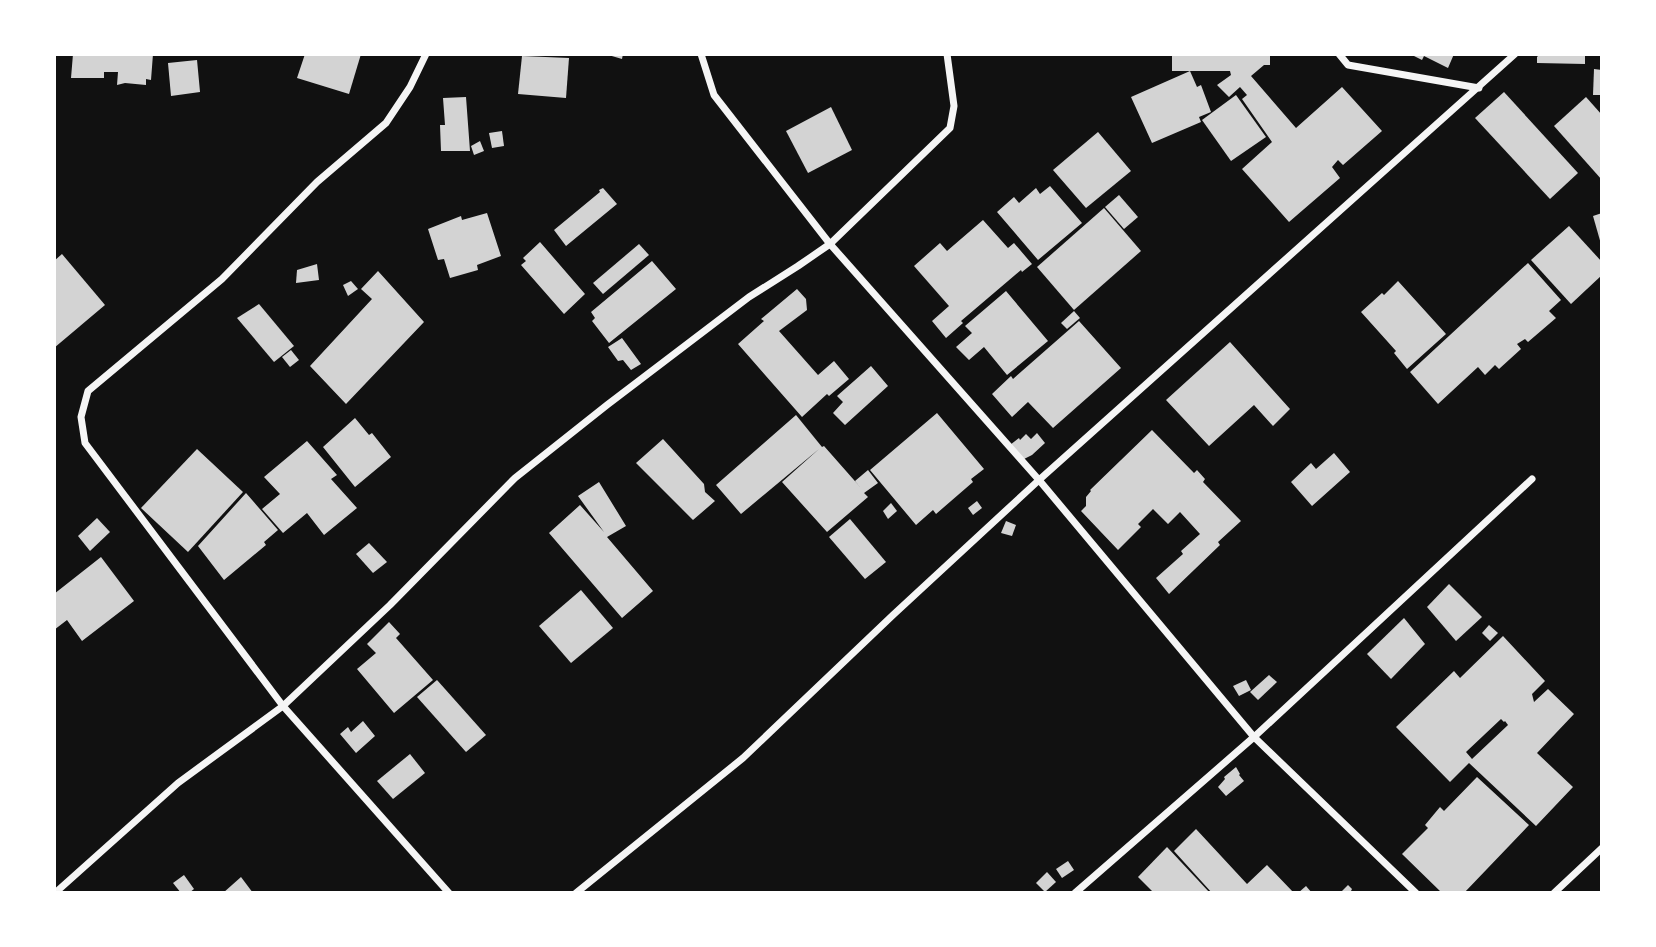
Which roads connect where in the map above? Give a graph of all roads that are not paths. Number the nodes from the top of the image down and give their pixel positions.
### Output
1 (426, 54) edge
2 (701, 54) edge
3 (947, 54) edge
4 (1339, 54) edge
5 (1515, 54) edge
6 (1479, 88) junction
7 (830, 244) junction
8 (1040, 480) junction
9 (1532, 480) dead end
10 (283, 706) junction
11 (1254, 737) junction
12 (1602, 848) edge
13 (55, 893) edge
14 (449, 893) edge
15 (576, 893) edge
16 (1074, 893) edge
17 (1416, 893) edge
18 (1554, 893) edge

1 - 10 street
2 - 7 street
3 - 7 street
4 - 6 street
5 - 6 street
6 - 8 street
7 - 8 street
7 - 10 street
8 - 11 street
8 - 15 street
9 - 11 street
10 - 13 street
10 - 14 street
11 - 16 street
11 - 17 street
12 - 18 street

